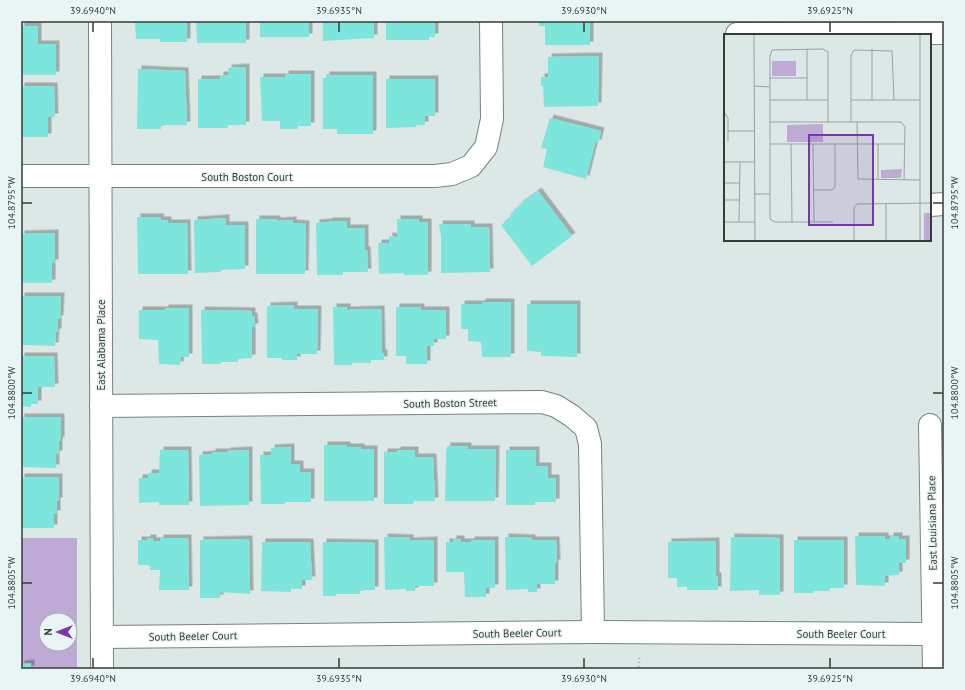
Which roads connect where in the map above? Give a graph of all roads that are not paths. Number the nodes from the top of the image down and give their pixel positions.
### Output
1 (100, 21) edge
2 (491, 21) edge
3 (737, 21) edge
4 (944, 33) edge
5 (737, 34) edge
6 (840, 34) edge
7 (21, 176) edge
8 (100, 177) junction
9 (931, 204) edge
10 (944, 204) edge
11 (101, 406) junction
12 (930, 425) dead end
13 (593, 632) junction
14 (933, 634) junction
15 (102, 637) junction
16 (102, 669) edge
17 (934, 669) edge

1 - 8 street, East Alabama Place
2 - 8 street, South Boston Court
3 - 5 street
4 - 6 street
7 - 8 street, South Boston Court
8 - 11 street, East Alabama Place
9 - 10 street
11 - 13 street, South Boston Street
11 - 15 street, East Alabama Place
12 - 14 street, East Louisiana Place
13 - 14 street, South Beeler Court
13 - 15 street, South Beeler Court
14 - 17 street, East Louisiana Place
15 - 16 street, East Alabama Place

